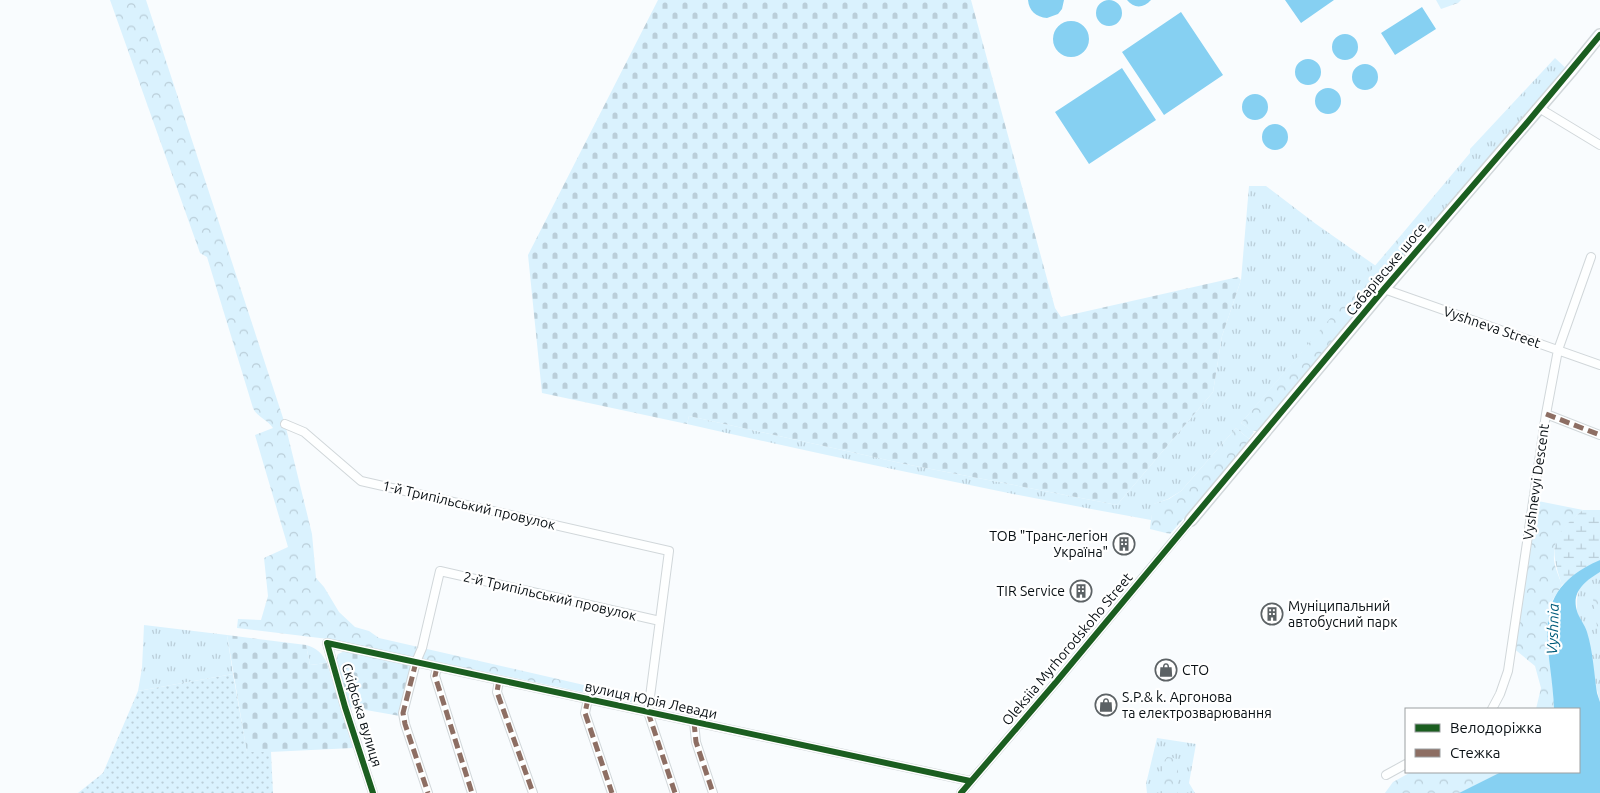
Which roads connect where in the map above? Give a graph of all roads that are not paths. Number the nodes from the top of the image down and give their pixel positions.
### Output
1 (1600, 35) edge
2 (1539, 108) junction
3 (1600, 144) edge
4 (1591, 257) dead end
5 (1384, 289) junction
6 (1558, 350) junction
7 (1600, 365) edge
8 (1546, 414) junction
9 (286, 424) dead end
10 (1600, 435) edge
11 (1191, 520) joint
12 (660, 621) junction
13 (327, 643) joint
14 (416, 662) junction
15 (437, 666) junction
16 (499, 680) junction
17 (588, 699) junction
18 (1493, 708) edge
19 (648, 712) junction
20 (694, 722) junction
21 (1405, 765) edge
22 (1386, 775) dead end
23 (970, 782) junction
24 (373, 793) edge
25 (428, 793) edge
26 (472, 793) edge
27 (533, 793) edge
28 (612, 793) edge
29 (675, 793) edge
30 (713, 793) edge
31 (961, 793) edge

1 - 2 street, Сабарівське шосе
2 - 3 street
2 - 5 street, Сабарівське шосе
4 - 6 street, Vyshnevyi Descent
5 - 6 street, Vyshneva Street
5 - 11 street, Сабарівське шосе
6 - 7 street, Vyshneva Street
6 - 8 street, Vyshnevyi Descent
8 - 10 street
8 - 18 street, Vyshnevyi Descent
9 - 12 street, 1-й Трипільський провулок
11 - 23 street, Oleksiia Myrhorodskoho Street
12 - 14 street, 2-й Трипільський провулок
12 - 19 street
13 - 14 street, вулиця Юрія Левади
13 - 24 street, Скіфська вулиця
14 - 15 street, вулиця Юрія Левади
14 - 25 street
15 - 16 street, вулиця Юрія Левади
15 - 26 street
16 - 17 street, вулиця Юрія Левади
16 - 27 street
17 - 19 street, вулиця Юрія Левади
17 - 28 street
19 - 20 street, вулиця Юрія Левади
19 - 29 street
20 - 23 street, вулиця Юрія Левади
20 - 30 street
21 - 22 street
23 - 31 street, Oleksiia Myrhorodskoho Street

